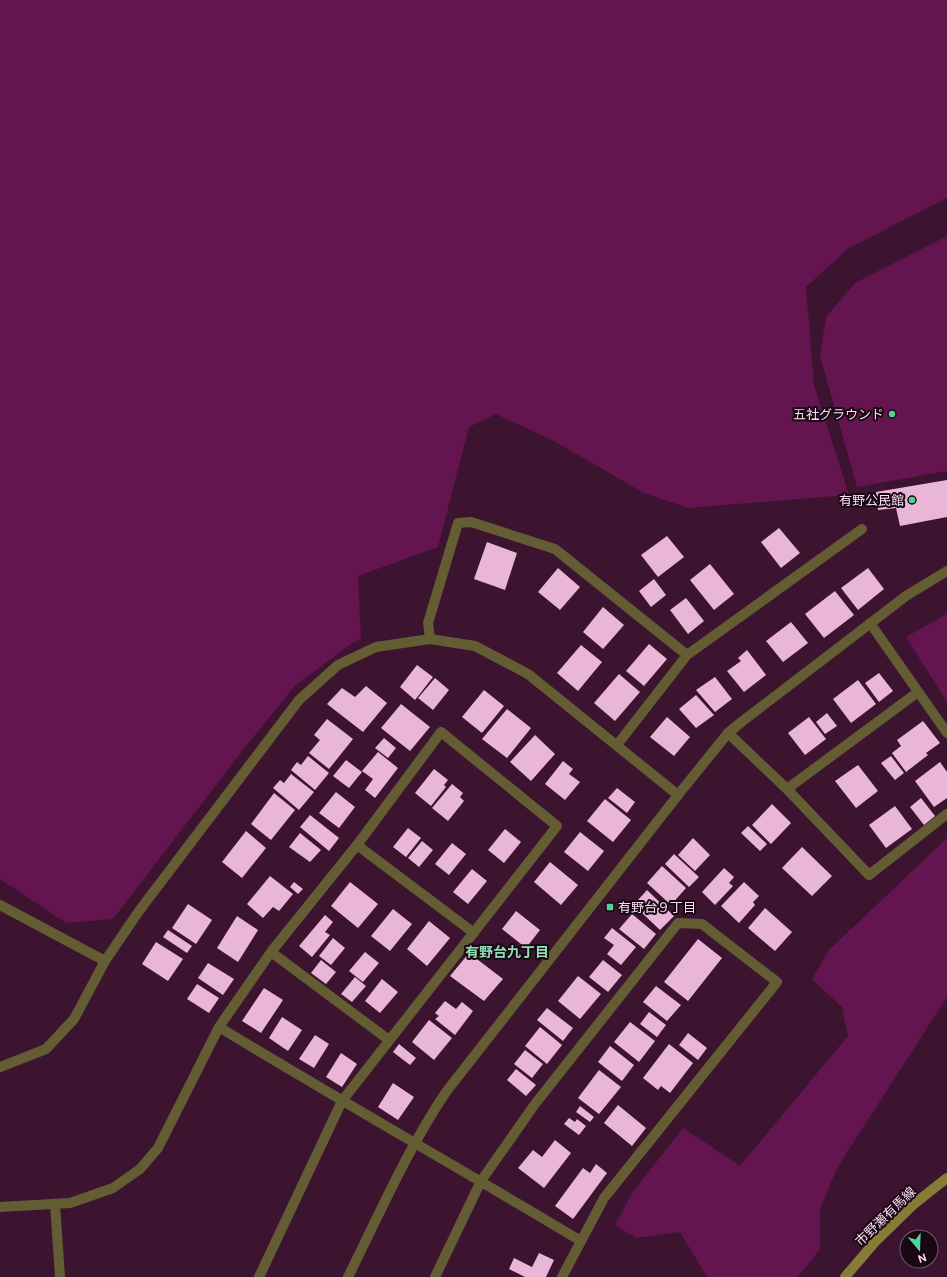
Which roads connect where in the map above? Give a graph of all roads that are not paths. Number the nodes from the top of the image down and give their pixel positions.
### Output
1 (862, 529) dead end
2 (947, 571) edge
3 (870, 623) junction
4 (430, 639) junction
5 (687, 655) junction
6 (918, 692) junction
7 (728, 733) junction
8 (947, 733) edge
9 (617, 745) junction
10 (787, 789) junction
11 (678, 795) junction
12 (947, 814) edge
13 (357, 845) junction
14 (0, 905) edge
15 (474, 933) junction
16 (271, 952) junction
17 (105, 961) junction
18 (219, 1027) junction
19 (390, 1040) junction
20 (0, 1067) edge
21 (342, 1101) junction
22 (415, 1142) junction
23 (947, 1178) edge
24 (481, 1181) junction
25 (55, 1204) junction
26 (0, 1207) edge
27 (581, 1241) junction
28 (60, 1277) edge
29 (259, 1277) edge
30 (348, 1277) edge
31 (434, 1277) edge
32 (562, 1277) edge
33 (845, 1277) edge

1 - 5 street
2 - 3 street
3 - 6 street
3 - 7 street
4 - 5 street
4 - 9 street
4 - 17 street
5 - 9 street
6 - 8 street
6 - 10 street
7 - 10 street
7 - 11 street
9 - 11 street
10 - 12 street
11 - 22 street
13 - 15 street
13 - 15 street
13 - 16 street
14 - 17 street
15 - 19 street
16 - 18 street
16 - 19 street
17 - 20 street
18 - 21 street
18 - 25 street
19 - 21 street
21 - 22 street
21 - 29 street
22 - 24 street
22 - 30 street
23 - 33 main road, 市野瀬有馬線
24 - 27 street
24 - 27 street
24 - 31 street
25 - 26 street
25 - 28 street
27 - 32 street

